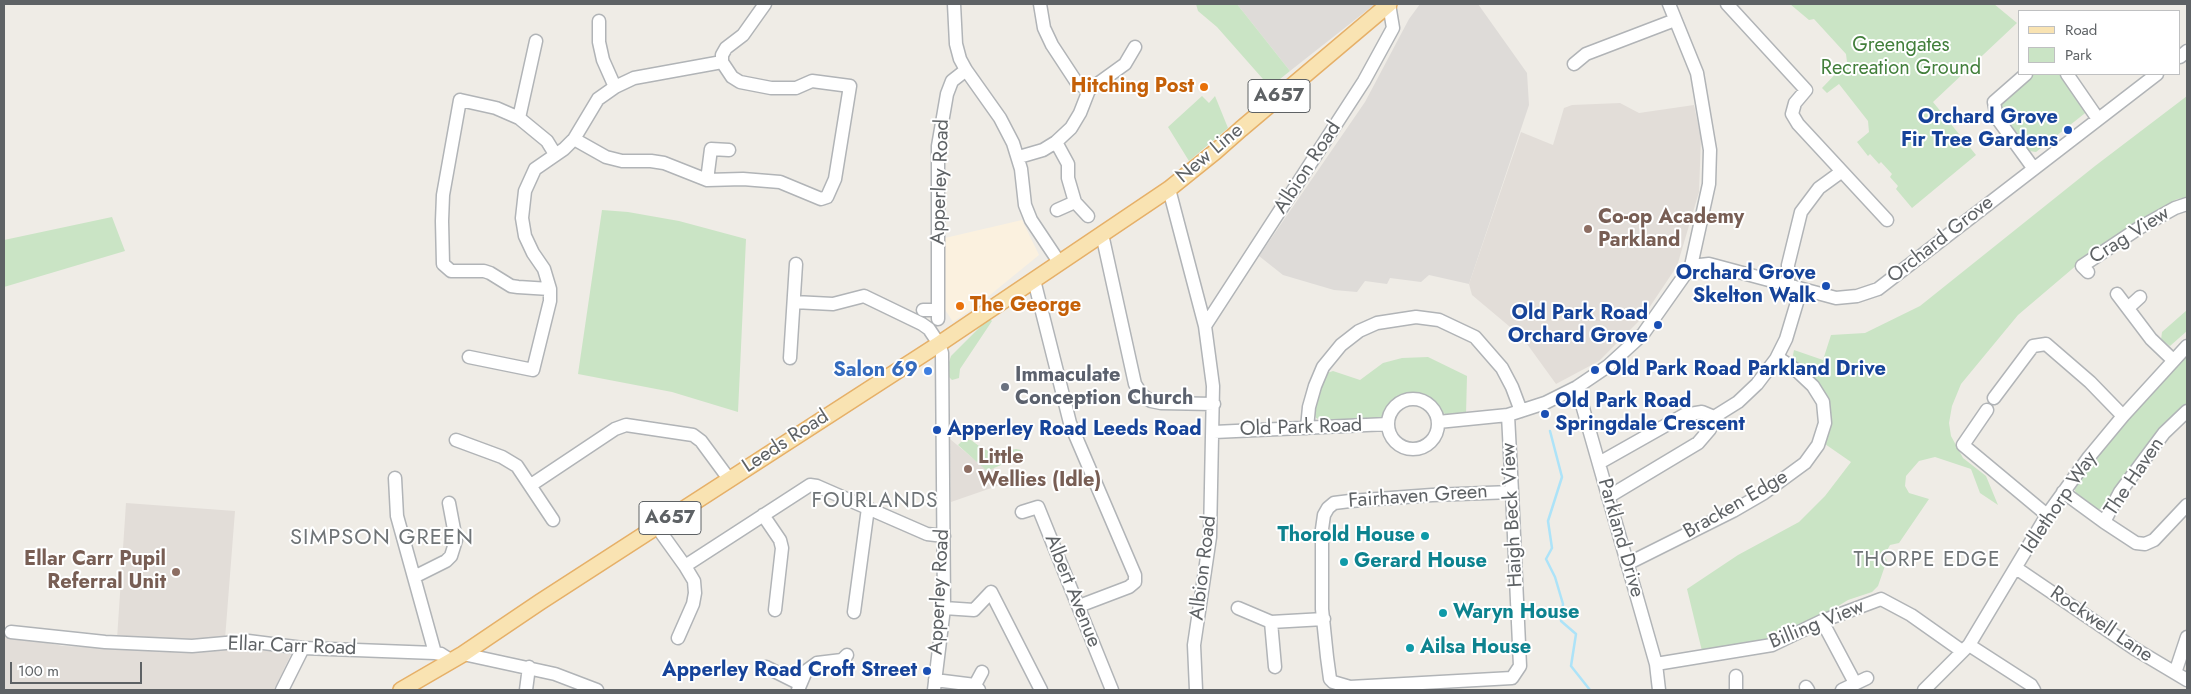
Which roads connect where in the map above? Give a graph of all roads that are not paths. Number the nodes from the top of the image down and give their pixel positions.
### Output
1 (954, 4) edge
2 (1040, 4) edge
3 (1389, 4) edge
4 (1669, 4) edge
5 (1726, 4) edge
6 (759, 5) edge
7 (1675, 20) junction
8 (599, 22) dead end
9 (536, 41) dead end
10 (1135, 47) dead end
11 (722, 62) junction
12 (1574, 64) dead end
13 (966, 70) junction
14 (2025, 75) edge
15 (2068, 75) edge
16 (2156, 75) edge
17 (616, 87) junction
18 (1089, 90) junction
19 (519, 118) junction
20 (2098, 119) junction
21 (574, 139) junction
22 (1056, 142) junction
23 (729, 150) dead end
24 (555, 154) junction
25 (1019, 157) junction
26 (2034, 169) junction
27 (1841, 172) junction
28 (707, 180) junction
29 (1169, 189) junction
30 (1075, 202) junction
31 (2187, 204) edge
32 (1058, 210) dead end
33 (1088, 216) dead end
34 (1887, 220) dead end
35 (1102, 234) junction
36 (1059, 262) junction
37 (796, 264) dead end
38 (1691, 266) junction
39 (2088, 272) dead end
40 (1034, 280) junction
41 (1788, 286) junction
42 (550, 289) junction
43 (1801, 289) junction
44 (2117, 294) dead end
45 (2140, 298) dead end
46 (794, 302) junction
47 (2128, 308) junction
48 (923, 310) dead end
49 (1205, 326) junction
50 (939, 344) junction
51 (2187, 346) edge
52 (469, 357) dead end
53 (1777, 357) junction
54 (790, 358) dead end
55 (2173, 360) junction
56 (1577, 387) junction
57 (1994, 398) dead end
58 (1214, 404) junction
59 (1521, 410) junction
60 (1987, 410) dead end
61 (2187, 411) edge
62 (1508, 415) junction
63 (2123, 416) junction
64 (1714, 417) junction
65 (1438, 422) junction
66 (1388, 424) junction
67 (1307, 428) junction
68 (1214, 432) junction
69 (456, 440) dead end
70 (1599, 463) junction
71 (395, 478) dead end
72 (729, 479) junction
73 (531, 485) junction
74 (1512, 492) junction
75 (2063, 492) junction
76 (1608, 497) junction
77 (449, 503) dead end
78 (2187, 504) edge
79 (868, 508) junction
80 (1022, 512) dead end
81 (763, 515) junction
82 (2047, 515) junction
83 (553, 520) dead end
84 (2104, 522) junction
85 (656, 527) junction
86 (944, 536) junction
87 (1627, 564) junction
88 (685, 566) junction
89 (2016, 568) junction
90 (414, 577) junction
91 (1079, 606) junction
92 (944, 608) junction
93 (1238, 608) dead end
94 (775, 610) dead end
95 (854, 612) dead end
96 (1324, 619) junction
97 (1822, 621) junction
98 (1271, 622) junction
99 (12, 632) dead end
100 (2187, 637) edge
101 (678, 638) dead end
102 (303, 648) junction
103 (1965, 648) junction
104 (435, 653) junction
105 (847, 655) dead end
106 (458, 658) junction
107 (1656, 664) junction
108 (766, 667) dead end
109 (1274, 667) dead end
110 (529, 668) junction
111 (982, 672) dead end
112 (2175, 673) junction
113 (1736, 676) dead end
114 (1868, 678) dead end
115 (2187, 680) edge
116 (1855, 683) junction
117 (935, 685) edge
118 (799, 687) edge
119 (1428, 687) edge
120 (977, 688) edge
121 (282, 690) edge
122 (401, 690) edge
123 (526, 690) edge
124 (597, 690) edge
125 (1041, 690) edge
126 (1112, 690) edge
127 (1196, 690) edge
128 (1660, 690) edge
129 (1736, 690) edge
130 (1842, 690) edge
131 (1924, 690) edge
132 (2034, 690) edge

1 - 13 street
2 - 18 street
3 - 29 main road, New Line / A657
3 - 49 street, Albion Road
4 - 7 street
5 - 27 street
6 - 11 street
7 - 12 street
7 - 38 street
8 - 17 street
9 - 19 street
10 - 18 street
11 - 17 street
11 - 28 street
13 - 25 street
13 - 48 street, Apperley Road
14 - 26 street
15 - 20 street
16 - 20 street, Orchard Grove
17 - 21 street
18 - 22 street
19 - 24 street
19 - 42 street
20 - 26 street, Orchard Grove
21 - 24 street
21 - 28 street
22 - 25 street
22 - 30 street
23 - 28 street
24 - 42 street
25 - 36 street
26 - 43 street, Orchard Grove
27 - 34 street
27 - 41 street
29 - 35 main road, Leeds Road / A657
29 - 49 street, Albion Road
30 - 32 street
30 - 33 street
31 - 39 street, Crag View
35 - 36 main road, Leeds Road / A657
35 - 58 street
36 - 40 main road, Leeds Road / A657
37 - 46 street
38 - 41 street, Orchard Grove
38 - 56 street
40 - 50 main road, Leeds Road / A657
40 - 91 street
41 - 43 street, Orchard Grove
42 - 52 street
43 - 53 street
44 - 47 street
45 - 47 street
46 - 50 street
46 - 54 street
47 - 55 street
49 - 58 street, Albion Road
50 - 72 main road, Leeds Road / A657
50 - 86 street, Apperley Road
51 - 55 street, Idlethorp Way
53 - 64 street
53 - 87 street, Bracken Edge
55 - 63 street, Idlethorp Way
56 - 59 street
56 - 70 street, Parkland Drive
57 - 63 street
58 - 68 street, Albion Road
59 - 62 street
59 - 67 street
60 - 82 street
61 - 84 street, The Haven
62 - 65 street
62 - 74 street, Haigh Beck View
63 - 75 street, Idlethorp Way
64 - 70 street
64 - 76 street
65 - 66 street, Old Park Road
65 - 66 street, Old Park Road
66 - 67 street, Old Park Road
67 - 68 street, Old Park Road
68 - 127 street, Albion Road
69 - 73 street
70 - 76 street, Parkland Drive
71 - 90 street
72 - 73 street
72 - 85 main road, Leeds Road / A657
73 - 83 street
74 - 96 street, Fairhaven Green
74 - 119 street, Haigh Beck View
75 - 82 street, Idlethorp Way
75 - 84 street
76 - 87 street, Parkland Drive
77 - 90 street
78 - 84 street
79 - 81 street
79 - 86 street
79 - 95 street
80 - 91 street, Albert Avenue
81 - 88 street
81 - 94 street
82 - 89 street, Idlethorp Way
85 - 88 street
85 - 106 main road, Leeds Road / A657
86 - 92 street, Apperley Road
87 - 107 street, Parkland Drive
88 - 101 street
89 - 103 street, Idlethorp Way
89 - 112 street, Rockwell Lane
90 - 104 street
91 - 126 street, Albert Avenue
92 - 117 street, Apperley Road
92 - 125 street
93 - 98 street
96 - 98 street
96 - 119 street, Fairhaven Green
97 - 103 street, Billing View
97 - 107 street, Billing View
97 - 116 street
98 - 109 street
99 - 102 street, Ellar Carr Road
100 - 112 street
102 - 104 street, Ellar Carr Road
102 - 121 street
103 - 131 street, Idlethorp Way
103 - 132 street
104 - 106 street, Ellar Carr Road
105 - 118 street
106 - 110 street, Ellar Carr Road
106 - 122 main road, Leeds Road / A657
107 - 128 street, Parkland Drive
108 - 118 street
110 - 123 street
110 - 124 street, Ellar Carr Road
111 - 120 street
112 - 115 street, Rockwell Lane
113 - 129 street
114 - 116 street
116 - 130 street
117 - 120 street

